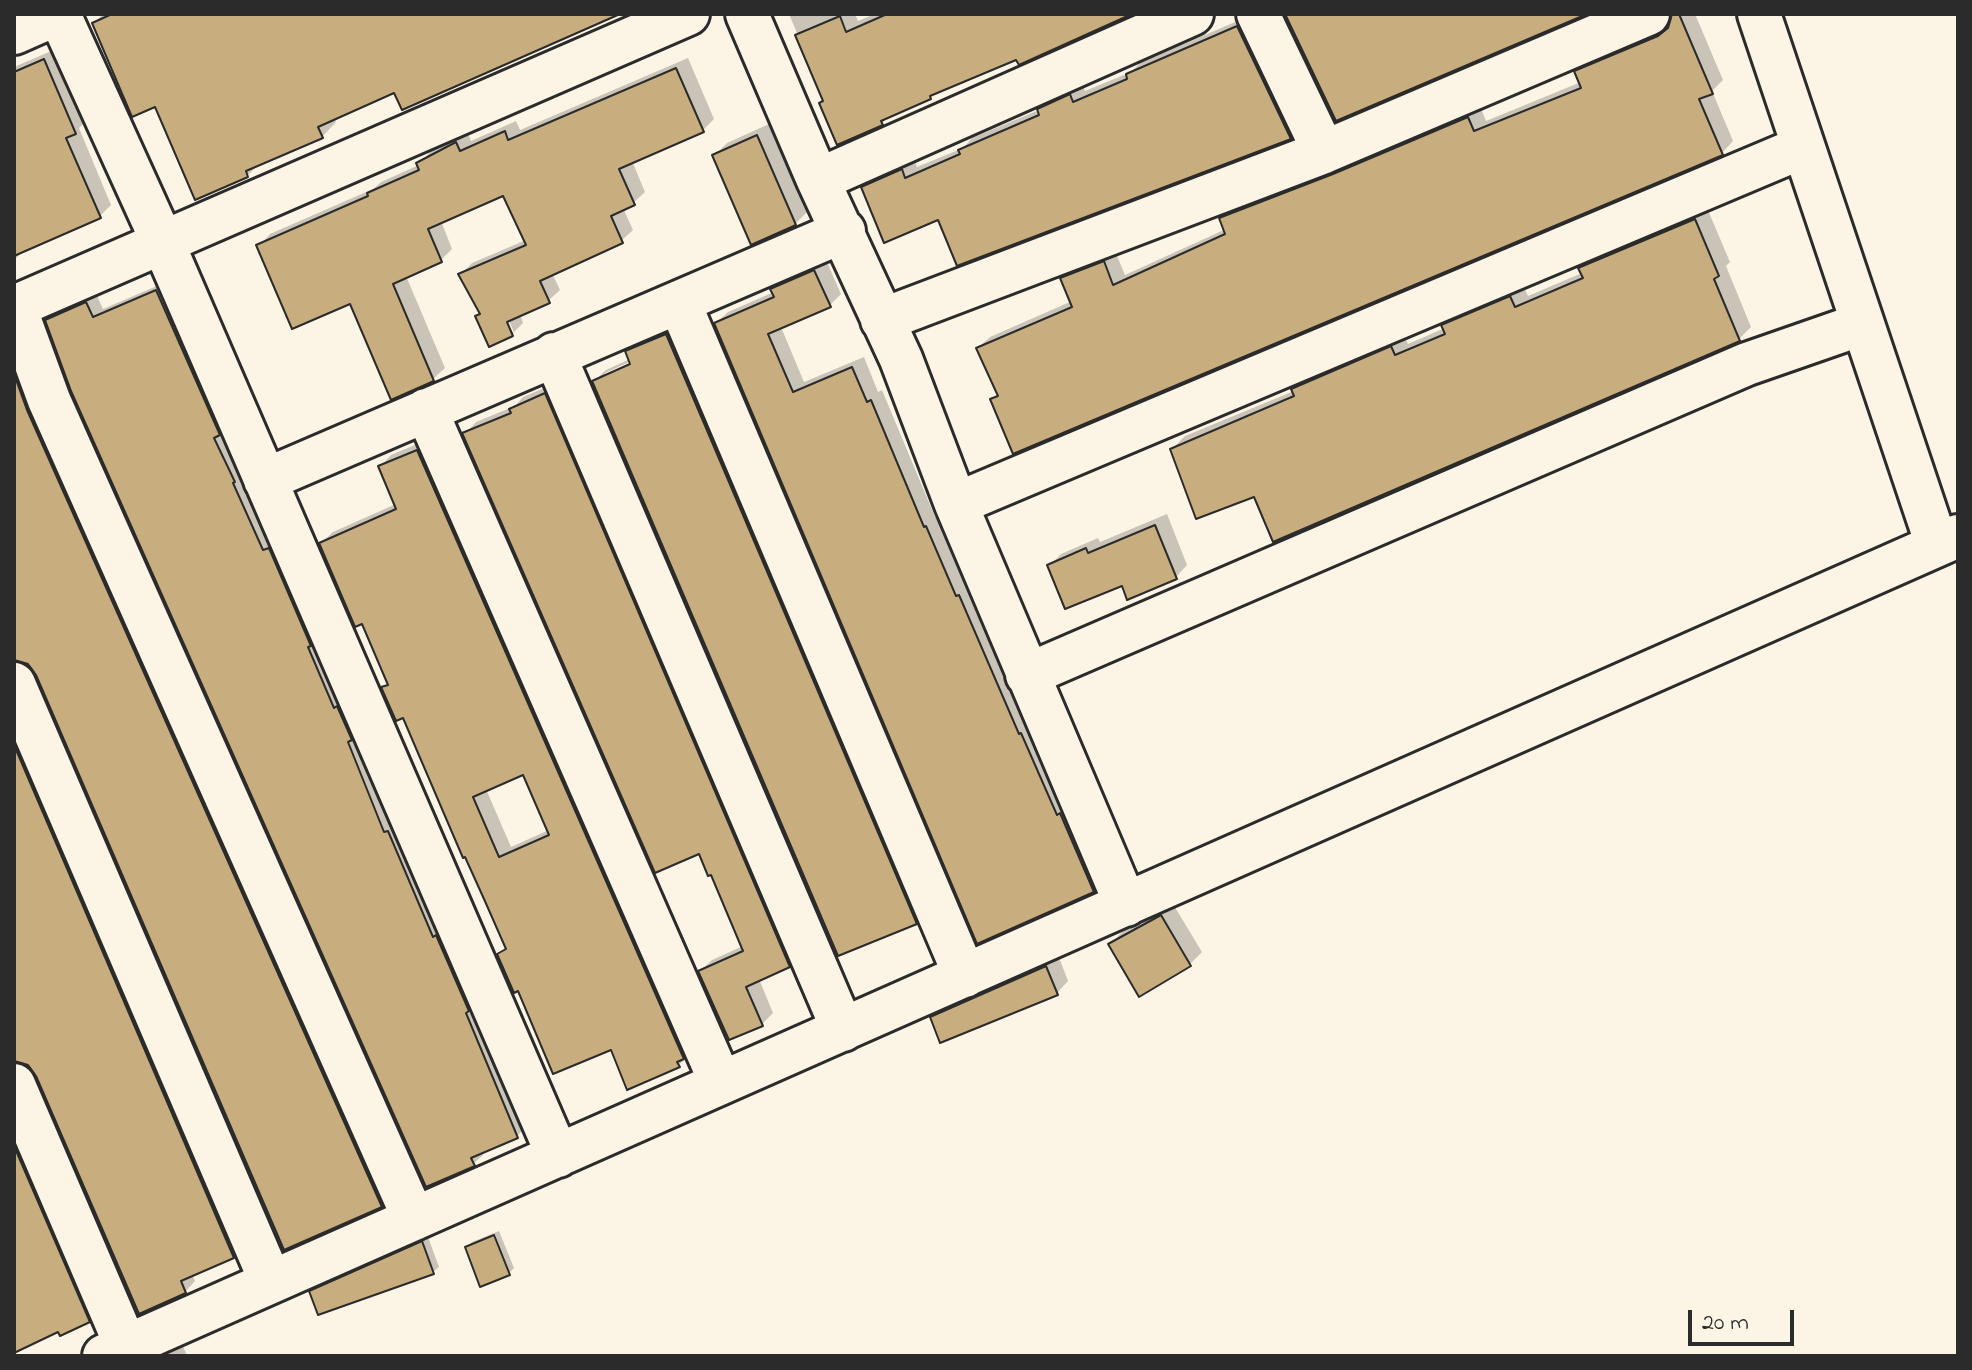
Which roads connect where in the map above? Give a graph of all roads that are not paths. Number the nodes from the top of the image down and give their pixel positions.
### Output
1 (58, 14) edge
2 (688, 14) edge
3 (1192, 14) edge
4 (1258, 14) edge
5 (1648, 14) edge
6 (1759, 14) edge
7 (760, 18) edge
8 (14, 33) edge
9 (1803, 147) junction
10 (1324, 152) junction
11 (818, 180) junction
12 (844, 231) junction
13 (163, 243) junction
14 (679, 302) junction
15 (15, 307) edge
16 (882, 320) junction
17 (1862, 324) junction
18 (554, 354) junction
19 (426, 410) junction
20 (265, 480) junction
21 (956, 504) junction
22 (1948, 540) edge
23 (1027, 675) junction
24 (14, 684) edge
25 (1126, 905) junction
26 (965, 976) junction
27 (843, 1030) junction
28 (721, 1083) junction
29 (14, 1085) edge
30 (558, 1156) junction
31 (414, 1219) junction
32 (271, 1282) junction
33 (115, 1351) edge

1 - 8 street
1 - 13 street
2 - 13 street
3 - 11 street
4 - 10 street
5 - 10 street
6 - 9 street
7 - 11 street
9 - 17 street
9 - 21 street
10 - 16 street
11 - 12 street
12 - 14 street
12 - 16 street
13 - 15 street
13 - 20 street
14 - 18 street
14 - 26 street
15 - 31 street
16 - 21 street
17 - 22 street
17 - 23 street
18 - 19 street
18 - 27 street
19 - 20 street
19 - 28 street
20 - 30 street
21 - 23 street
22 - 25 street
23 - 25 street
24 - 32 street
25 - 26 street
26 - 27 street
27 - 28 street
28 - 30 street
29 - 33 street
30 - 31 street
31 - 32 street
32 - 33 street

